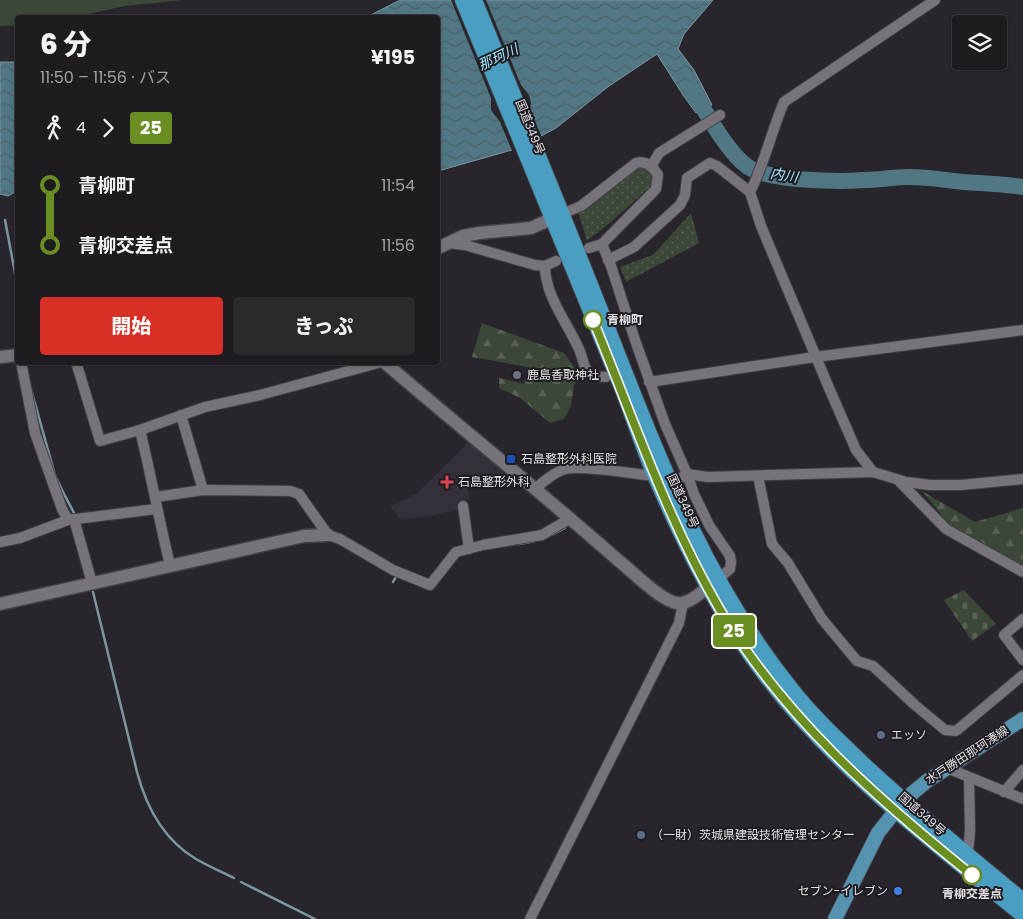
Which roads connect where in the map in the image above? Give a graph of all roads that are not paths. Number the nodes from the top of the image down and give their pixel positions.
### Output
1 (462, 0) edge
2 (475, 0) edge
3 (935, 0) edge
4 (720, 115) dead end
5 (652, 166) junction
6 (750, 192) junction
7 (550, 197) junction
8 (557, 216) junction
9 (602, 244) junction
10 (443, 245) edge
11 (589, 248) dead end
12 (608, 260) junction
13 (556, 261) dead end
14 (545, 266) junction
15 (1023, 330) edge
16 (15, 355) edge
17 (816, 356) junction
18 (0, 357) edge
19 (22, 365) edge
20 (77, 365) edge
21 (372, 365) edge
22 (387, 365) edge
23 (606, 376) dead end
24 (649, 382) junction
25 (181, 415) junction
26 (140, 430) junction
27 (873, 472) junction
28 (654, 474) junction
29 (688, 474) junction
30 (758, 476) junction
31 (897, 478) junction
32 (1023, 479) edge
33 (670, 484) junction
34 (536, 488) junction
35 (203, 490) junction
36 (156, 497) junction
37 (463, 506) dead end
38 (156, 508) junction
39 (571, 518) junction
40 (71, 519) junction
41 (328, 535) junction
42 (0, 542) edge
43 (469, 549) junction
44 (170, 565) junction
45 (1023, 572) edge
46 (92, 583) junction
47 (713, 583) junction
48 (683, 603) junction
49 (0, 604) edge
50 (1023, 619) edge
51 (1023, 660) edge
52 (1023, 675) edge
53 (1023, 719) edge
54 (947, 768) junction
55 (1023, 770) edge
56 (969, 778) junction
57 (1004, 792) junction
58 (1023, 799) edge
59 (899, 805) junction
60 (968, 853) junction
61 (1023, 900) edge
62 (1023, 916) edge
63 (530, 919) edge
64 (835, 919) edge

1 - 7 highway, 国道349号
2 - 7 highway, 国道349号
3 - 6 street
4 - 5 street
5 - 8 street
5 - 9 street
6 - 12 street
6 - 17 street
7 - 8 highway, 国道349号
8 - 10 street
8 - 28 highway, 国道349号
8 - 33 highway, 国道349号
9 - 11 street
9 - 12 street
10 - 14 street
12 - 24 street
13 - 14 street
14 - 23 street
15 - 17 street
16 - 18 street
17 - 24 street
17 - 27 street
19 - 40 street
20 - 26 street
21 - 25 street
22 - 34 street
24 - 29 street
25 - 26 street
25 - 35 street
26 - 36 street
27 - 30 street
27 - 31 street
28 - 34 street
28 - 47 highway, 国道349号
29 - 30 street
29 - 33 street
29 - 47 street
30 - 52 street
31 - 32 street
31 - 45 street
33 - 47 highway, 国道349号
34 - 39 street
35 - 36 street
35 - 41 street
36 - 38 street
37 - 43 street
38 - 40 street
38 - 44 street
39 - 43 street
39 - 48 street
40 - 42 street
40 - 46 street
41 - 43 street
41 - 44 street
44 - 46 street
46 - 49 street
47 - 48 street
47 - 59 highway, 国道349号
48 - 63 street
50 - 51 street
53 - 54 main road, 水戸勝田那珂湊線
54 - 56 street
54 - 59 main road, 水戸勝田那珂湊線
55 - 57 street
56 - 57 street
56 - 60 street
57 - 58 street
59 - 60 highway, 国道349号
59 - 62 highway, 国道349号
59 - 64 main road, 水戸勝田那珂湊線
60 - 61 highway, 国道349号

